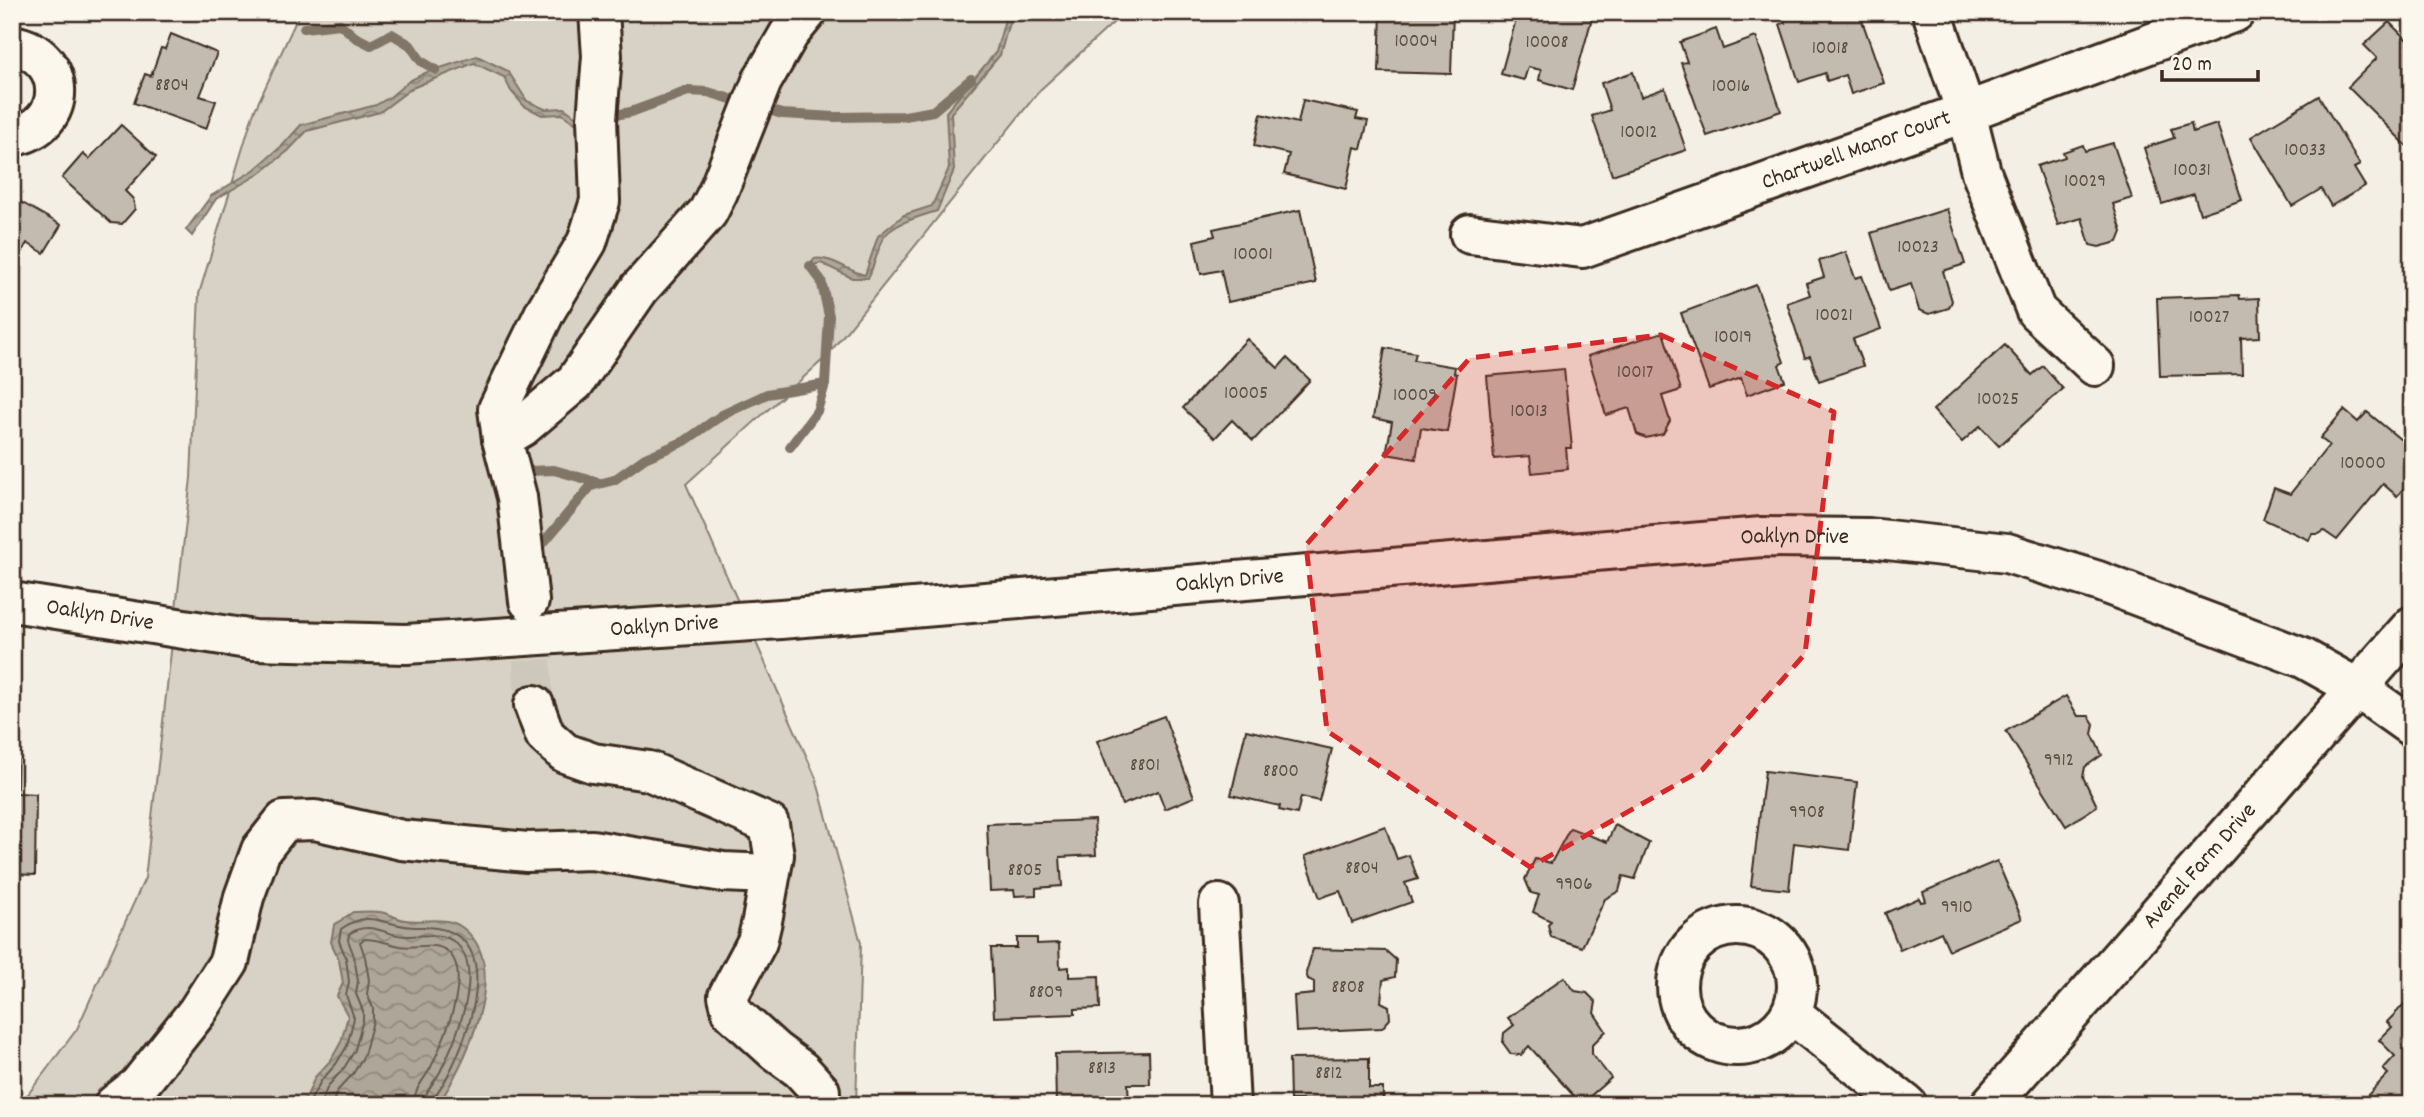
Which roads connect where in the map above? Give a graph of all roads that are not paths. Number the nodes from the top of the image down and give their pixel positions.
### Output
1 (599, 12) edge
2 (807, 12) edge
3 (1932, 12) edge
4 (2235, 12) edge
5 (12, 45) edge
6 (1966, 111) junction
7 (12, 136) edge
8 (1470, 234) dead end
9 (2095, 366) dead end
10 (502, 439) junction
11 (528, 601) tunnel mouth
12 (12, 602) edge
13 (2412, 626) edge
14 (2357, 688) junction
15 (534, 705) tunnel mouth
16 (2412, 727) edge
17 (769, 874) junction
18 (1219, 904) dead end
19 (1792, 1014) dead end
20 (114, 1105) edge
21 (820, 1105) edge
22 (1230, 1105) edge
23 (1907, 1105) edge
24 (1990, 1105) edge

1 - 10 street
2 - 10 street
3 - 6 street
4 - 6 street, Chartwell Manor Court
5 - 7 street
6 - 8 street, Chartwell Manor Court
6 - 9 street
10 - 11 street
12 - 14 street, Oaklyn Drive
13 - 14 street, Avenel Farm Drive
14 - 16 street, Oaklyn Drive
14 - 24 street, Avenel Farm Drive
15 - 17 street
17 - 20 street
17 - 21 street
18 - 22 street
19 - 23 street

